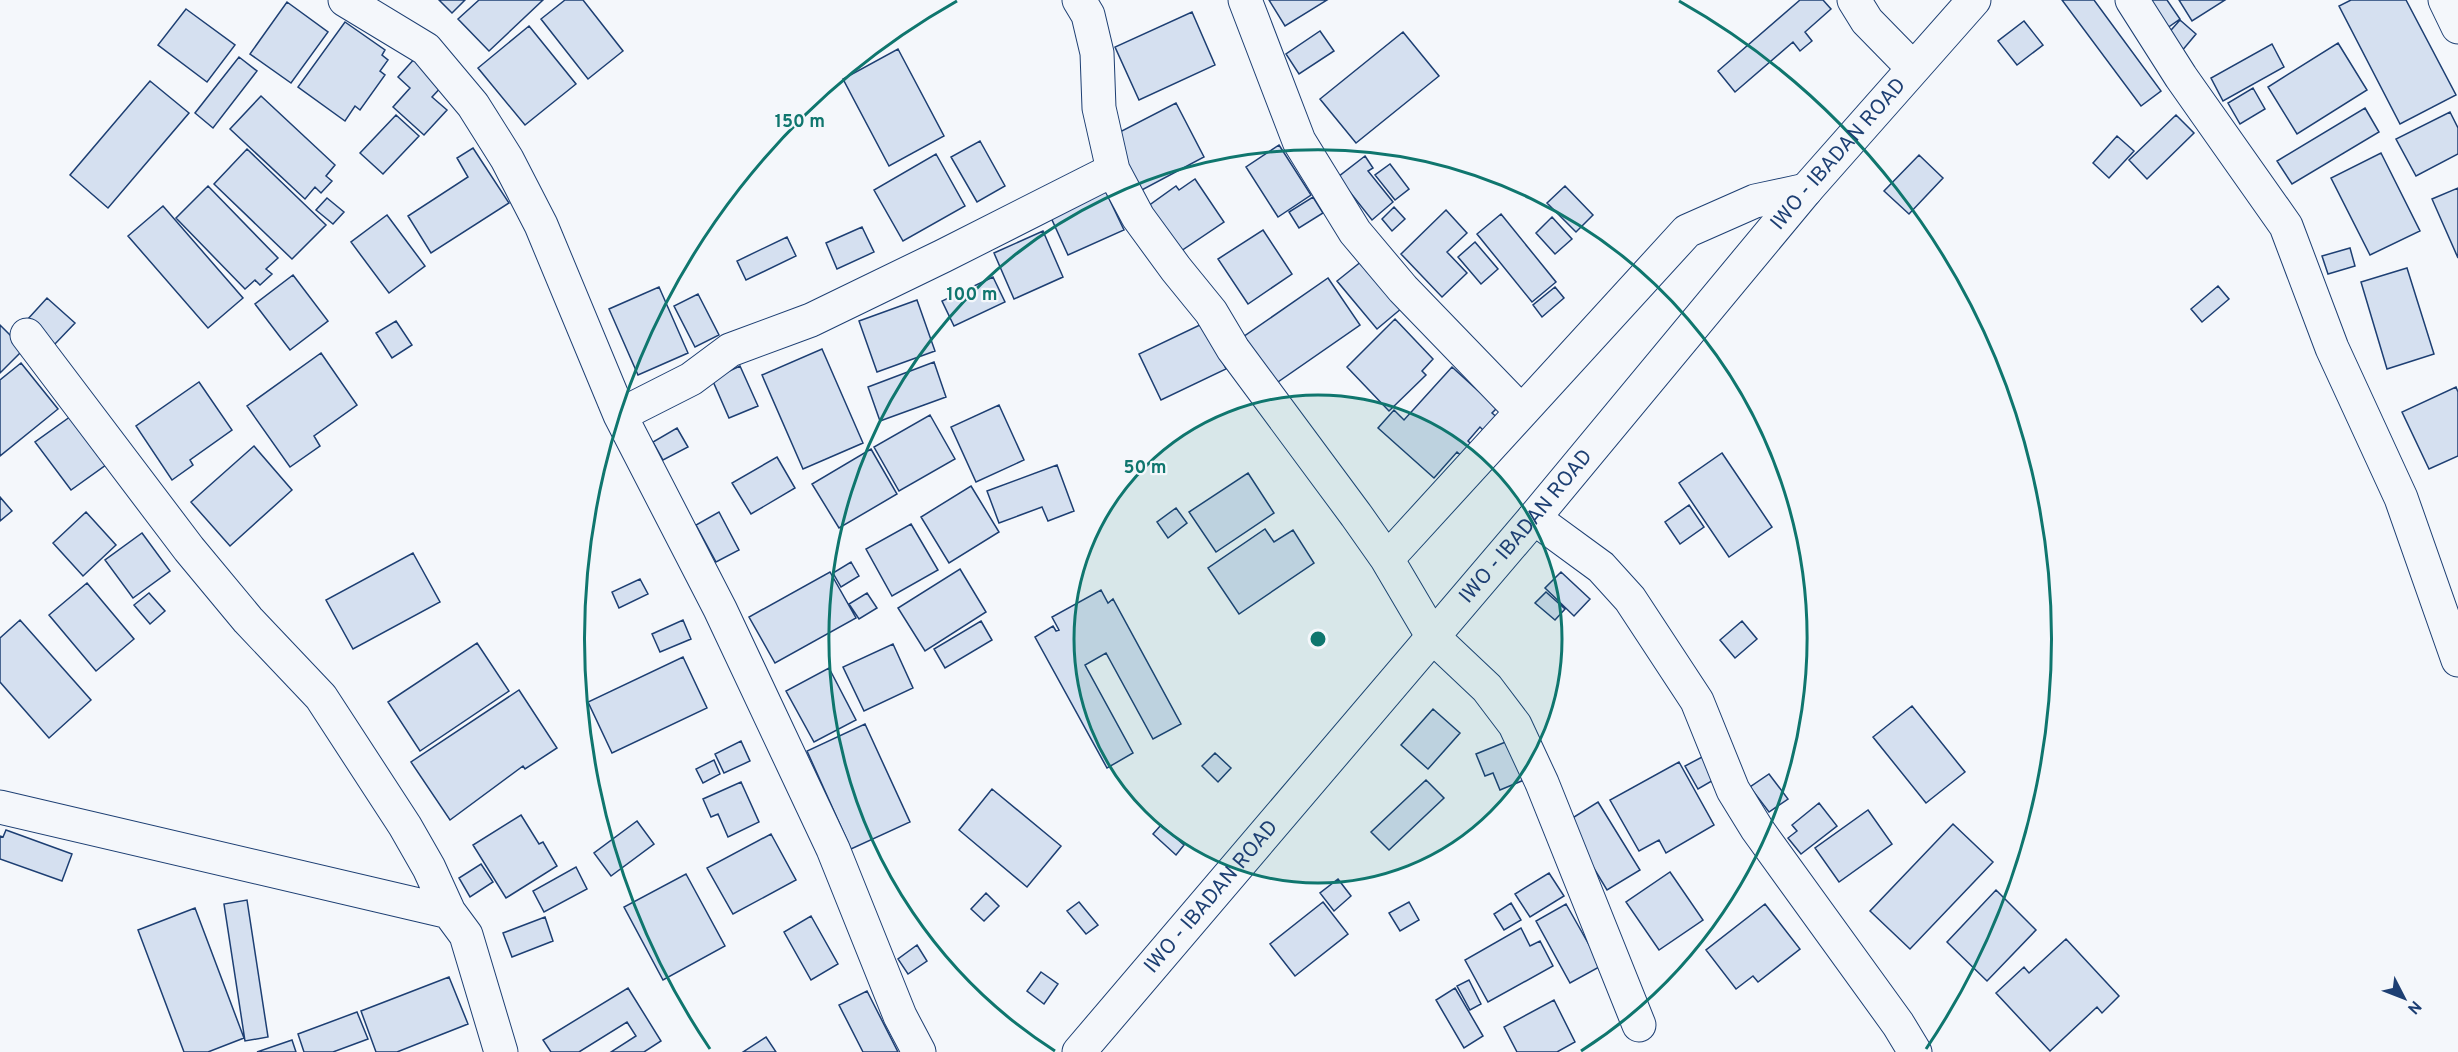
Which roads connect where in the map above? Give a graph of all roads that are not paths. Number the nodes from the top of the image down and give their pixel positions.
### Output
1 (345, 0) edge
2 (1079, 0) edge
3 (1245, 0) edge
4 (1854, 0) edge
5 (1974, 0) edge
6 (2132, 0) edge
7 (2445, 0) edge
8 (2458, 27) edge
9 (1912, 67) junction
10 (1113, 170) junction
11 (1806, 190) junction
12 (27, 335) dead end
13 (1521, 411) junction
14 (620, 416) junction
15 (1534, 518) junction
16 (1387, 559) junction
17 (1432, 637) junction
18 (2458, 660) edge
19 (0, 807) edge
20 (449, 912) junction
21 (1639, 1024) dead end
22 (501, 1052) edge
23 (919, 1052) edge
24 (1079, 1052) edge
25 (1915, 1052) edge

1 - 14 street
2 - 10 street
3 - 13 street
4 - 9 street
5 - 9 street, IWO - IBADAN ROAD
6 - 18 street
7 - 8 street
9 - 11 street, IWO - IBADAN ROAD
10 - 14 street
10 - 16 street
11 - 13 street
11 - 15 street, IWO - IBADAN ROAD
12 - 20 street
13 - 16 street
14 - 23 street
15 - 17 street, IWO - IBADAN ROAD
15 - 25 street
16 - 17 street
17 - 21 street
17 - 24 street, IWO - IBADAN ROAD
19 - 20 street
20 - 22 street

